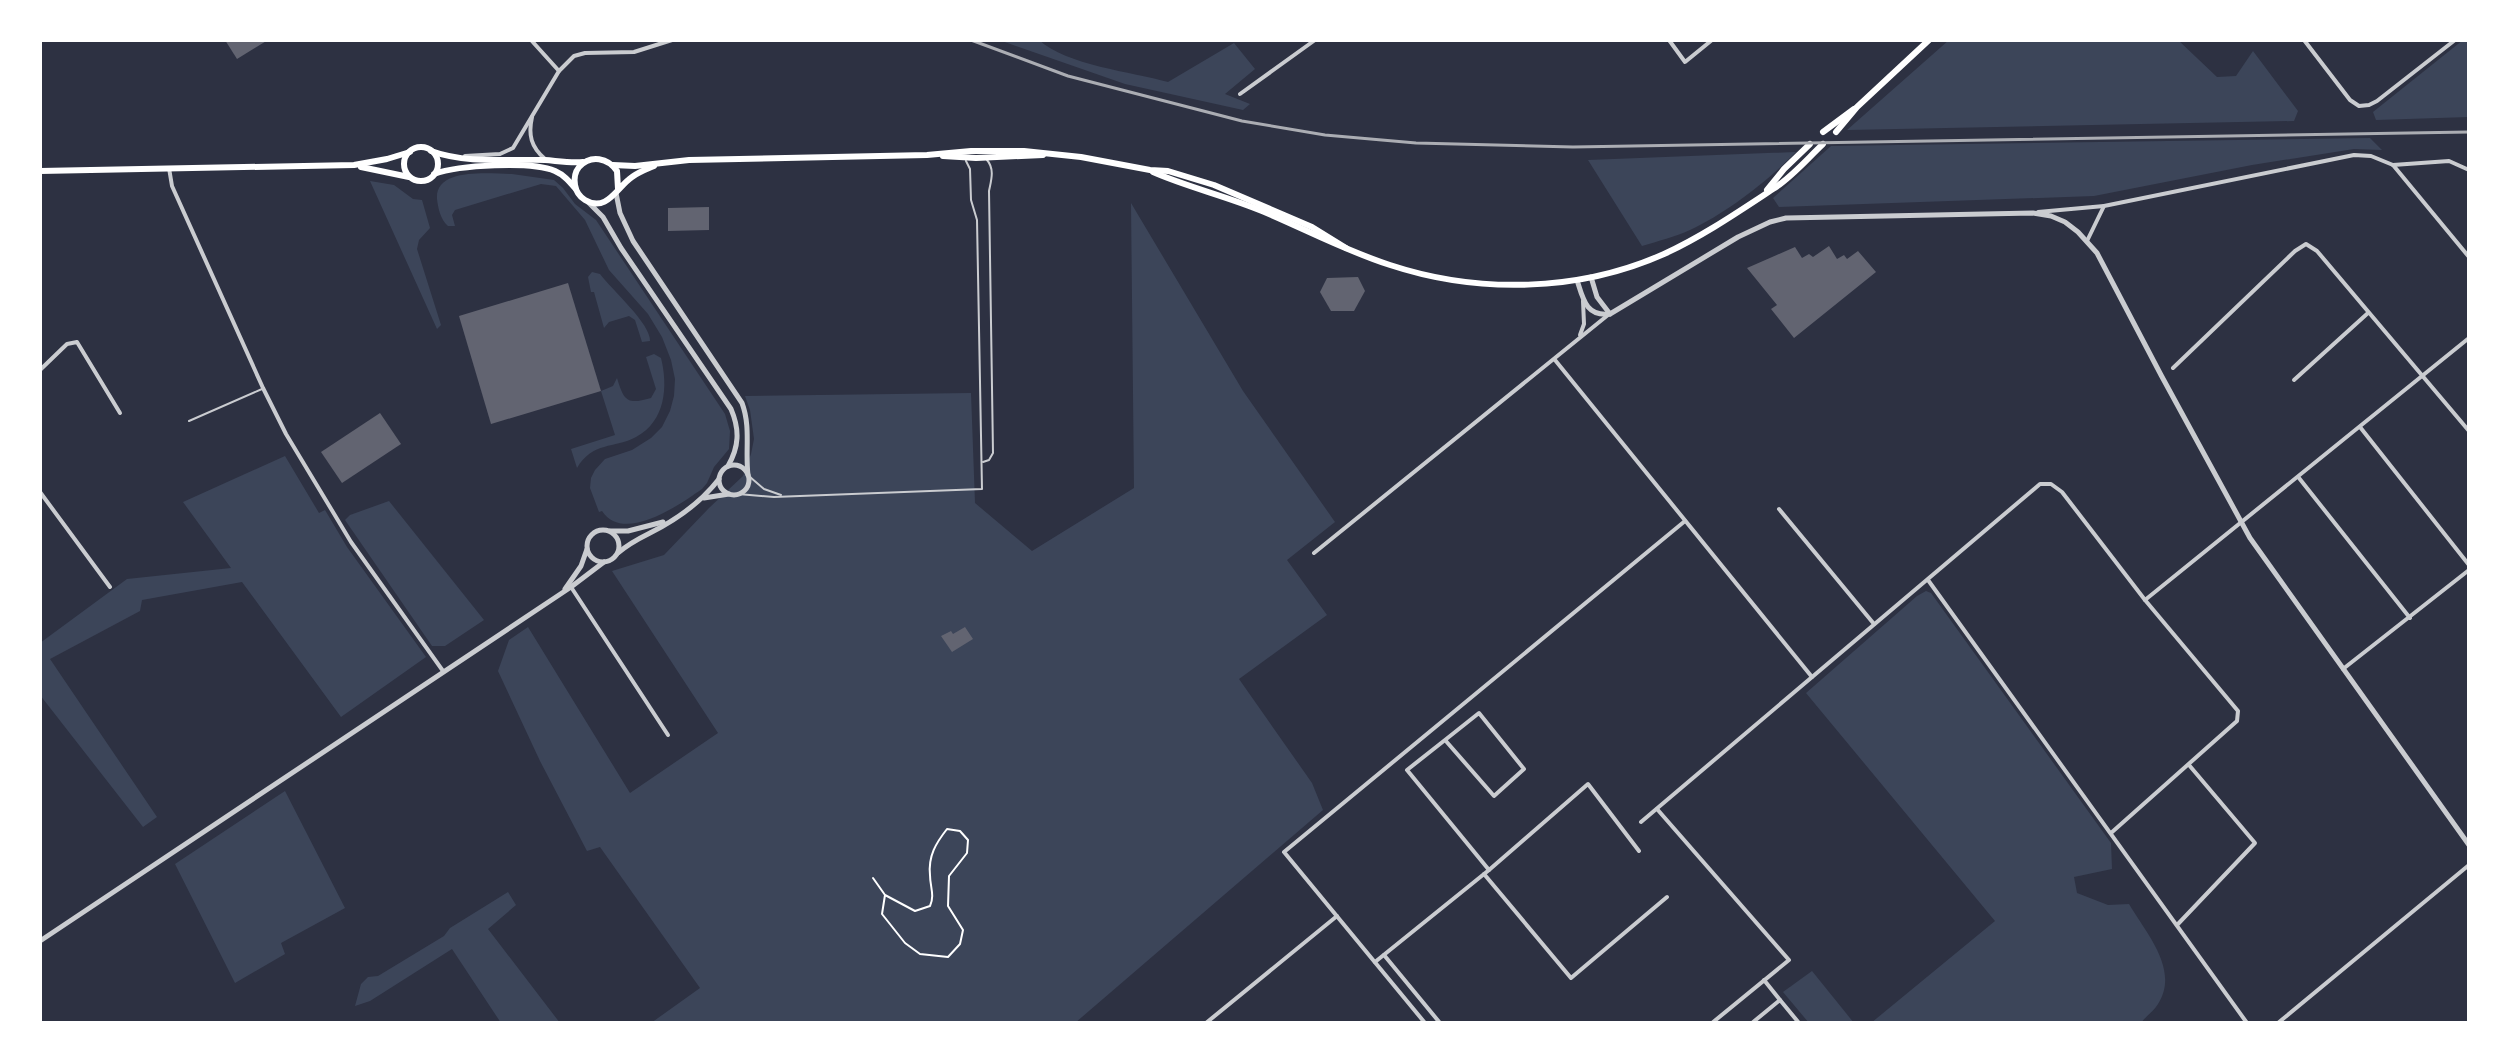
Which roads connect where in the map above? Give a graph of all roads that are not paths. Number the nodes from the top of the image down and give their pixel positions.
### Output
1 (531, 40) edge
2 (672, 40) edge
3 (1315, 40) edge
4 (1669, 40) edge
5 (1712, 40) edge
6 (1929, 40) edge
7 (2304, 40) edge
8 (2455, 40) edge
9 (559, 71) junction
10 (1240, 94) dead end
11 (1857, 107) junction
12 (533, 116) junction
13 (1823, 132) dead end
14 (1836, 132) dead end
15 (1810, 144) dead end
16 (1823, 144) dead end
17 (431, 151) junction
18 (410, 152) junction
19 (927, 155) junction
20 (1058, 155) junction
21 (459, 158) junction
22 (962, 158) junction
23 (984, 158) junction
24 (547, 160) junction
25 (586, 161) junction
26 (658, 164) junction
27 (354, 165) junction
28 (613, 165) junction
29 (2393, 165) junction
30 (169, 168) junction
31 (2469, 170) edge
32 (40, 171) edge
33 (434, 174) junction
34 (412, 178) junction
35 (576, 189) junction
36 (617, 191) junction
37 (1765, 193) junction
38 (585, 200) junction
39 (2104, 206) junction
40 (2033, 213) junction
41 (2087, 241) junction
42 (2469, 257) edge
43 (1591, 277) junction
44 (1577, 280) junction
45 (1583, 299) junction
46 (2368, 313) junction
47 (1610, 314) junction
48 (2469, 338) edge
49 (1577, 340) junction
50 (1555, 360) junction
51 (2173, 368) dead end
52 (40, 370) edge
53 (2423, 375) junction
54 (2294, 380) dead end
55 (263, 388) junction
56 (120, 413) dead end
57 (189, 421) dead end
58 (2360, 427) junction
59 (2469, 431) edge
60 (982, 462) junction
61 (728, 466) junction
62 (748, 475) junction
63 (2299, 478) junction
64 (719, 479) junction
65 (40, 492) edge
66 (730, 494) junction
67 (738, 494) junction
68 (783, 495) junction
69 (703, 498) junction
70 (1779, 509) dead end
71 (668, 521) junction
72 (1685, 521) junction
73 (2241, 522) junction
74 (609, 531) junction
75 (587, 548) junction
76 (618, 553) junction
77 (1314, 553) dead end
78 (604, 562) junction
79 (2469, 568) edge
80 (1928, 580) junction
81 (110, 587) dead end
82 (571, 587) junction
83 (563, 592) junction
84 (2145, 600) junction
85 (2410, 618) junction
86 (1875, 624) junction
87 (2343, 669) junction
88 (443, 671) junction
89 (1812, 677) junction
90 (668, 735) dead end
91 (1445, 740) junction
92 (2189, 765) junction
93 (1657, 809) junction
94 (1641, 822) dead end
95 (2111, 833) junction
96 (2469, 845) edge
97 (1639, 851) dead end
98 (2469, 865) edge
99 (1489, 870) junction
100 (1484, 874) junction
101 (1667, 897) dead end
102 (1337, 916) junction
103 (2178, 925) junction
104 (40, 941) edge
105 (1384, 955) junction
106 (1375, 962) junction
107 (1764, 980) junction
108 (1780, 1000) junction
109 (1206, 1023) edge
110 (1425, 1023) edge
111 (1440, 1023) edge
112 (1712, 1023) edge
113 (1752, 1023) edge
114 (1799, 1023) edge
115 (2247, 1023) edge
116 (2278, 1023) edge

1 - 9 street
2 - 9 street
3 - 10 street
4 - 5 street
6 - 11 main road
7 - 8 street
9 - 12 street
11 - 13 main road
11 - 14 main road
12 - 21 street
12 - 24 street
15 - 37 main road
16 - 37 main road
17 - 18 main road
17 - 21 main road
17 - 33 main road
18 - 27 main road
18 - 34 main road
19 - 20 main road
19 - 22 main road
19 - 26 main road
20 - 23 main road
20 - 44 main road
21 - 24 main road
22 - 23 main road
22 - 60 lane
23 - 60 lane
24 - 25 main road
25 - 28 main road
25 - 35 main road
26 - 28 main road
26 - 36 main road
27 - 30 main road
27 - 34 main road
28 - 36 main road
29 - 31 street
29 - 39 street
29 - 42 street
30 - 32 main road
30 - 55 street
33 - 34 main road
33 - 35 main road
35 - 38 main road
36 - 38 main road
36 - 62 street
37 - 43 main road
38 - 61 street
39 - 40 street
39 - 41 street
40 - 41 street
40 - 47 street
41 - 73 street
43 - 44 main road
43 - 47 street
44 - 45 street
45 - 47 street
45 - 49 street
46 - 51 street
46 - 53 street
46 - 54 street
47 - 49 street
48 - 53 street
49 - 50 street
50 - 72 street
50 - 77 street
52 - 56 street
53 - 58 street
53 - 59 street
55 - 57 lane
55 - 88 street
58 - 63 street
58 - 79 street
60 - 68 lane
61 - 62 street
61 - 64 street
62 - 67 street
62 - 68 lane
63 - 73 street
63 - 85 street
64 - 66 street
64 - 69 street
65 - 81 street
66 - 67 street
66 - 69 street
67 - 68 lane
69 - 71 street
70 - 86 street
71 - 74 street
71 - 76 street
72 - 89 street
72 - 102 street
73 - 84 street
73 - 87 street
74 - 75 street
74 - 76 street
75 - 78 street
75 - 83 street
76 - 78 street
78 - 82 street
79 - 85 street
80 - 84 street
80 - 86 street
80 - 95 street
82 - 83 street
82 - 90 street
83 - 88 street
84 - 92 street
85 - 87 street
86 - 89 street
87 - 96 street
88 - 104 street
89 - 93 street
91 - 91 street
91 - 99 street
92 - 95 street
92 - 103 street
93 - 94 street
93 - 107 street
95 - 103 street
97 - 99 street
98 - 116 street
99 - 100 street
100 - 101 street
100 - 105 street
102 - 106 street
102 - 109 street
103 - 115 street
105 - 106 street
105 - 111 street
106 - 110 street
107 - 108 street
107 - 112 street
108 - 113 street
108 - 114 street

